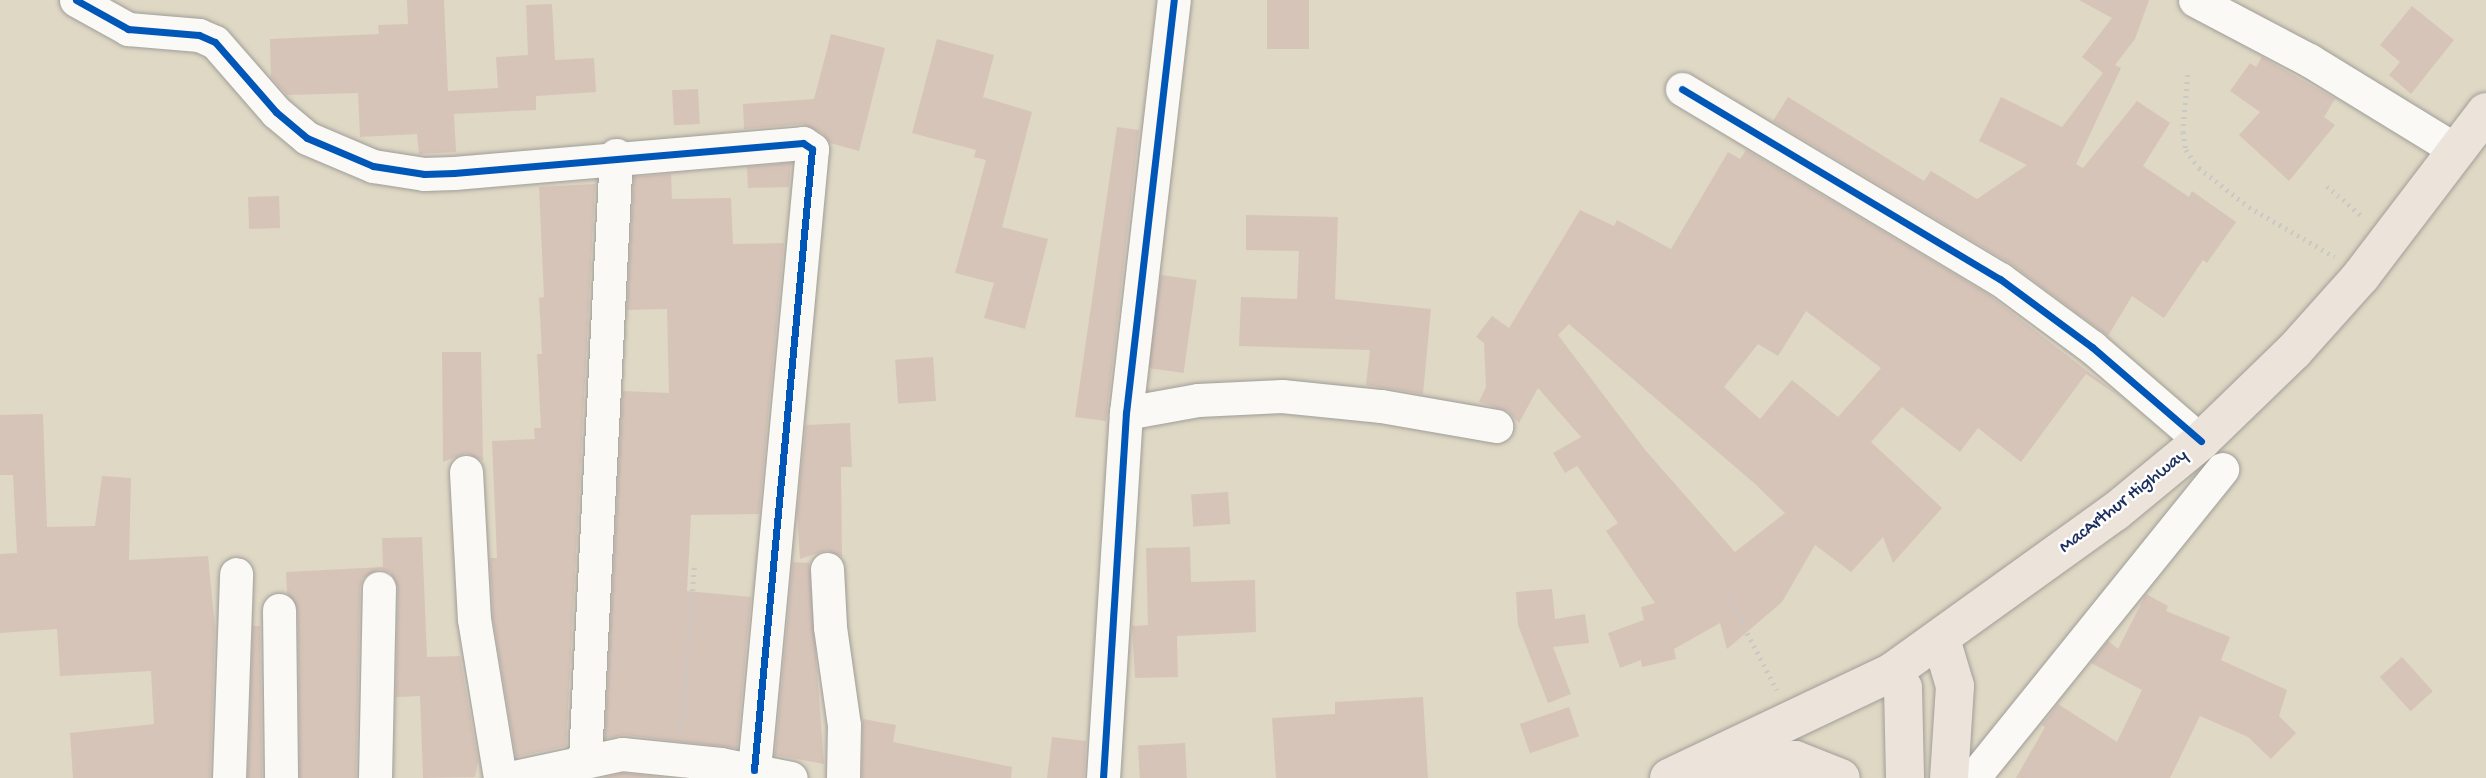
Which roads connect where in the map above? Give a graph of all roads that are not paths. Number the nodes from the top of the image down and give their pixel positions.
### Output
1 (76, 0) edge
2 (1174, 0) edge
3 (2194, 0) edge
4 (1682, 89) dead end
5 (2486, 112) edge
6 (2456, 150) junction
7 (616, 155) junction
8 (1126, 413) junction
9 (1496, 426) dead end
10 (2212, 455) junction
11 (466, 472) dead end
12 (827, 569) dead end
13 (236, 574) dead end
14 (379, 587) dead end
15 (279, 610) dead end
16 (1941, 639) junction
17 (1892, 672) junction
18 (585, 758) junction
19 (1704, 764) junction
20 (754, 769) junction
21 (229, 778) edge
22 (281, 778) edge
23 (375, 778) edge
24 (500, 778) edge
25 (510, 778) edge
26 (791, 778) edge
27 (843, 778) edge
28 (1103, 778) edge
29 (1669, 778) edge
30 (1841, 778) edge
31 (1905, 778) edge
32 (1949, 778) edge
33 (1973, 778) edge

1 - 7 street
2 - 8 street
3 - 6 street
4 - 10 street
5 - 6 main road, MacArthur Highway
6 - 10 main road, MacArthur Highway
7 - 18 street
7 - 20 street
8 - 9 street
8 - 28 street
10 - 16 main road, MacArthur Highway
10 - 33 street
11 - 24 street
12 - 27 street
13 - 21 street
14 - 23 street
15 - 22 street
16 - 17 main road, MacArthur Highway
16 - 32 main road
17 - 19 main road, MacArthur Highway
17 - 31 main road
18 - 20 street
18 - 25 street
19 - 29 main road, MacArthur Highway
19 - 30 main road
20 - 26 street

